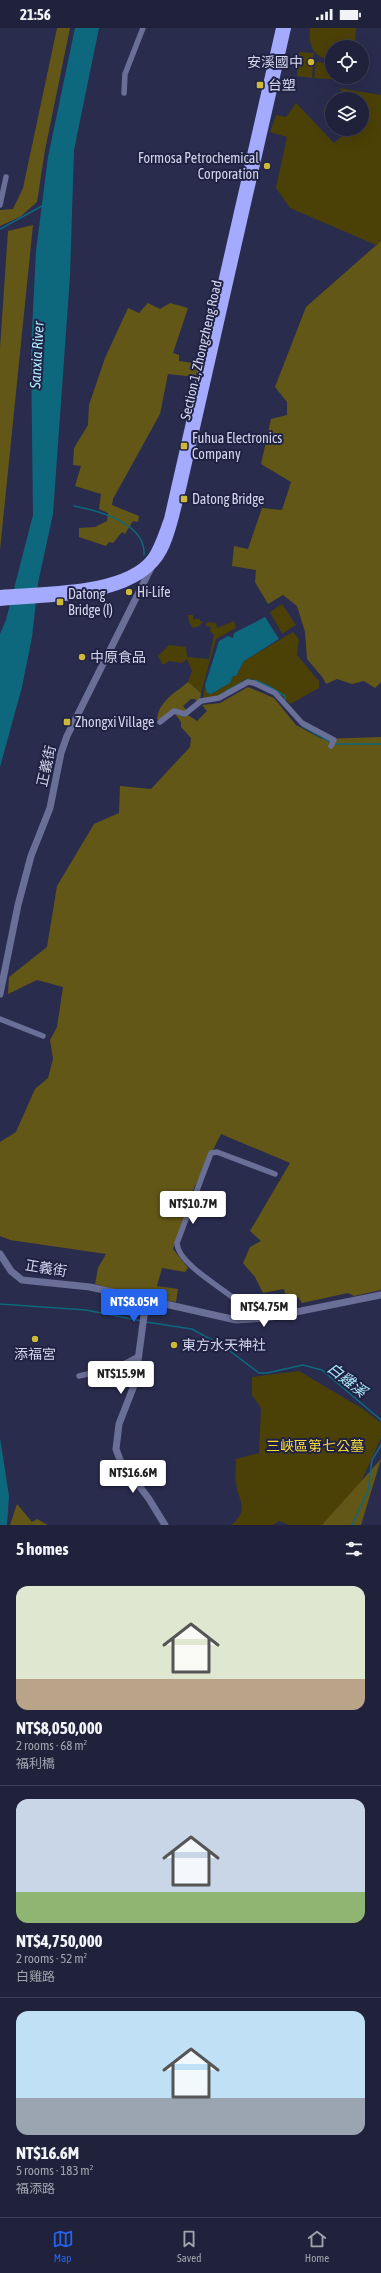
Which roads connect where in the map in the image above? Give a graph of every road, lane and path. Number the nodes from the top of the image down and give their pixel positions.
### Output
1 (143, 28) edge
2 (280, 28) edge
3 (288, 28) edge
4 (124, 93) dead end
5 (6, 178) dead end
6 (0, 205) edge
7 (152, 561) junction
8 (50, 593) junction
9 (0, 594) edge
10 (0, 602) edge
11 (160, 722) dead end
12 (332, 744) dead end
13 (0, 994) edge
14 (0, 1019) edge
15 (43, 1036) dead end
16 (275, 1174) dead end
17 (0, 1254) edge
18 (381, 1295) edge
19 (146, 1301) junction
20 (245, 1320) junction
21 (139, 1356) junction
22 (79, 1376) dead end
23 (166, 1525) edge

1 - 4 street
2 - 7 main road, Section 1, Zhongzheng Road
3 - 7 main road, Section 1, Zhongzheng Road
5 - 6 street
7 - 8 main road, Section 1, Zhongzheng Road
7 - 13 street, 正義街
8 - 9 main road
8 - 10 main road
11 - 12 street
14 - 15 street
16 - 20 street
17 - 19 street, 正義街
18 - 20 street, 正義街
19 - 20 street, 正義街
19 - 21 street
21 - 22 street
21 - 23 street

